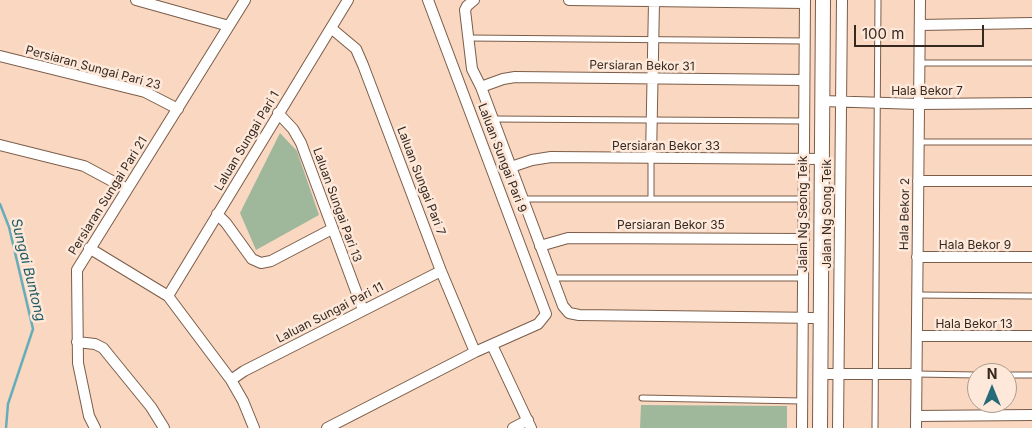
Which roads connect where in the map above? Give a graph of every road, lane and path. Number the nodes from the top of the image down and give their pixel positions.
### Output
1 (136, 0) edge
2 (246, 0) edge
3 (348, 0) edge
4 (428, 0) edge
5 (474, 0) edge
6 (570, 0) edge
7 (823, 0) edge
8 (842, 0) edge
9 (878, 0) edge
10 (920, 0) edge
11 (805, 1) edge
12 (654, 2) junction
13 (1032, 23) edge
14 (920, 25) junction
15 (229, 26) junction
16 (331, 28) junction
17 (467, 38) junction
18 (653, 40) junction
19 (805, 41) junction
20 (0, 56) edge
21 (1032, 62) edge
22 (920, 63) junction
23 (652, 79) junction
24 (804, 80) junction
25 (481, 87) junction
26 (822, 102) junction
27 (841, 102) junction
28 (878, 103) junction
29 (1032, 103) edge
30 (919, 104) junction
31 (178, 109) junction
32 (278, 113) junction
33 (492, 119) junction
34 (652, 119) junction
35 (804, 121) junction
36 (919, 142) junction
37 (1032, 142) edge
38 (0, 145) edge
39 (651, 158) junction
40 (803, 159) junction
41 (822, 159) junction
42 (511, 167) junction
43 (918, 181) junction
44 (1032, 181) edge
45 (127, 189) junction
46 (522, 199) junction
47 (651, 199) junction
48 (804, 199) junction
49 (217, 214) junction
50 (332, 229) junction
51 (804, 239) junction
52 (540, 246) junction
53 (89, 248) junction
54 (918, 257) junction
55 (1032, 257) edge
56 (441, 271) junction
57 (552, 278) junction
58 (804, 278) junction
59 (917, 295) junction
60 (168, 296) junction
61 (1032, 296) edge
62 (363, 310) junction
63 (804, 317) junction
64 (820, 318) junction
65 (917, 336) junction
66 (1032, 336) edge
67 (77, 342) junction
68 (492, 345) junction
69 (475, 352) junction
70 (820, 374) junction
71 (839, 374) junction
72 (876, 374) junction
73 (916, 374) junction
74 (967, 375) edge
75 (1017, 375) edge
76 (1032, 375) edge
77 (231, 380) junction
78 (642, 398) dead end
79 (803, 401) junction
80 (1032, 415) edge
81 (916, 416) junction
82 (530, 424) edge
83 (95, 428) edge
84 (164, 428) edge
85 (254, 428) edge
86 (327, 428) edge
87 (513, 428) edge
88 (802, 428) edge
89 (820, 428) edge
90 (838, 428) edge
91 (875, 428) edge
92 (916, 428) edge

1 - 15 street
2 - 15 street, Persiaran Sungai Pari 21
3 - 16 street, Laluan Sungai Pari 1
4 - 68 street, Laluan Sungai Pari 9
5 - 17 street
6 - 12 street
7 - 26 main road, Jalan Ng Seong Teik
8 - 27 street, Jalan Ng Song Teik
9 - 28 lane
10 - 14 street, Hala Bekor 2
11 - 12 street
11 - 19 street, Jalan Ng Seong Teik
12 - 18 street
13 - 14 street
14 - 22 street, Hala Bekor 2
15 - 31 street, Persiaran Sungai Pari 21
16 - 32 street, Laluan Sungai Pari 1
16 - 56 street, Laluan Sungai Pari 7
17 - 18 lane
17 - 25 street
18 - 19 lane
18 - 23 street
19 - 24 street, Jalan Ng Seong Teik
20 - 31 street, Persiaran Sungai Pari 23
21 - 22 lane
22 - 30 street, Hala Bekor 2
23 - 24 street, Persiaran Bekor 31
23 - 25 street, Persiaran Bekor 31
23 - 34 street
24 - 35 street, Jalan Ng Seong Teik
25 - 33 street
26 - 27 street, Hala Bekor 7
26 - 41 main road, Jalan Ng Seong Teik
27 - 28 street, Hala Bekor 7
27 - 71 street, Jalan Ng Song Teik
28 - 30 street, Hala Bekor 7
28 - 72 lane
29 - 30 street, Hala Bekor 7
30 - 36 street, Hala Bekor 2
31 - 45 street, Persiaran Sungai Pari 21
32 - 49 street, Laluan Sungai Pari 1
32 - 50 street, Laluan Sungai Pari 13
33 - 34 lane
33 - 42 street
34 - 35 lane
34 - 39 street
35 - 40 street, Jalan Ng Seong Teik
36 - 37 lane
36 - 43 street, Hala Bekor 2
38 - 45 street
39 - 40 street, Persiaran Bekor 33
39 - 42 street, Persiaran Bekor 33
39 - 47 lane
40 - 41 street, Persiaran Bekor 33
40 - 48 street, Jalan Ng Seong Teik
41 - 64 main road, Jalan Ng Seong Teik
42 - 46 street
43 - 44 street
43 - 54 street, Hala Bekor 2
45 - 53 street, Persiaran Sungai Pari 21
46 - 47 lane
46 - 52 street
47 - 48 lane
48 - 51 street, Jalan Ng Seong Teik
49 - 50 street
49 - 60 street, Laluan Sungai Pari 1
50 - 62 street, Laluan Sungai Pari 13
51 - 52 street, Persiaran Bekor 35
51 - 58 street, Jalan Ng Seong Teik
52 - 57 street
53 - 60 street
53 - 67 street, Persiaran Sungai Pari 21
54 - 55 street, Hala Bekor 9
54 - 59 street, Hala Bekor 2
56 - 62 street, Laluan Sungai Pari 11
56 - 69 street, Laluan Sungai Pari 7
57 - 58 lane
57 - 63 street
58 - 63 street, Jalan Ng Seong Teik
59 - 61 lane
59 - 65 street, Hala Bekor 2
60 - 77 street
62 - 77 street, Laluan Sungai Pari 11
63 - 64 street
63 - 79 street, Jalan Ng Seong Teik
64 - 70 main road, Jalan Ng Seong Teik
65 - 66 street, Hala Bekor 13
65 - 73 street, Hala Bekor 2
67 - 83 street, Persiaran Sungai Pari 21
67 - 84 street
68 - 69 street
68 - 82 street
69 - 86 street
70 - 71 street
70 - 89 main road, Jalan Ng Seong Teik
71 - 72 street
71 - 90 street, Jalan Ng Song Teik
72 - 73 street
72 - 91 lane
73 - 74 lane
73 - 81 street, Hala Bekor 2
75 - 76 lane
77 - 85 street
78 - 79 lane
79 - 88 street, Jalan Ng Seong Teik
80 - 81 street
81 - 92 street, Hala Bekor 2
82 - 87 street

